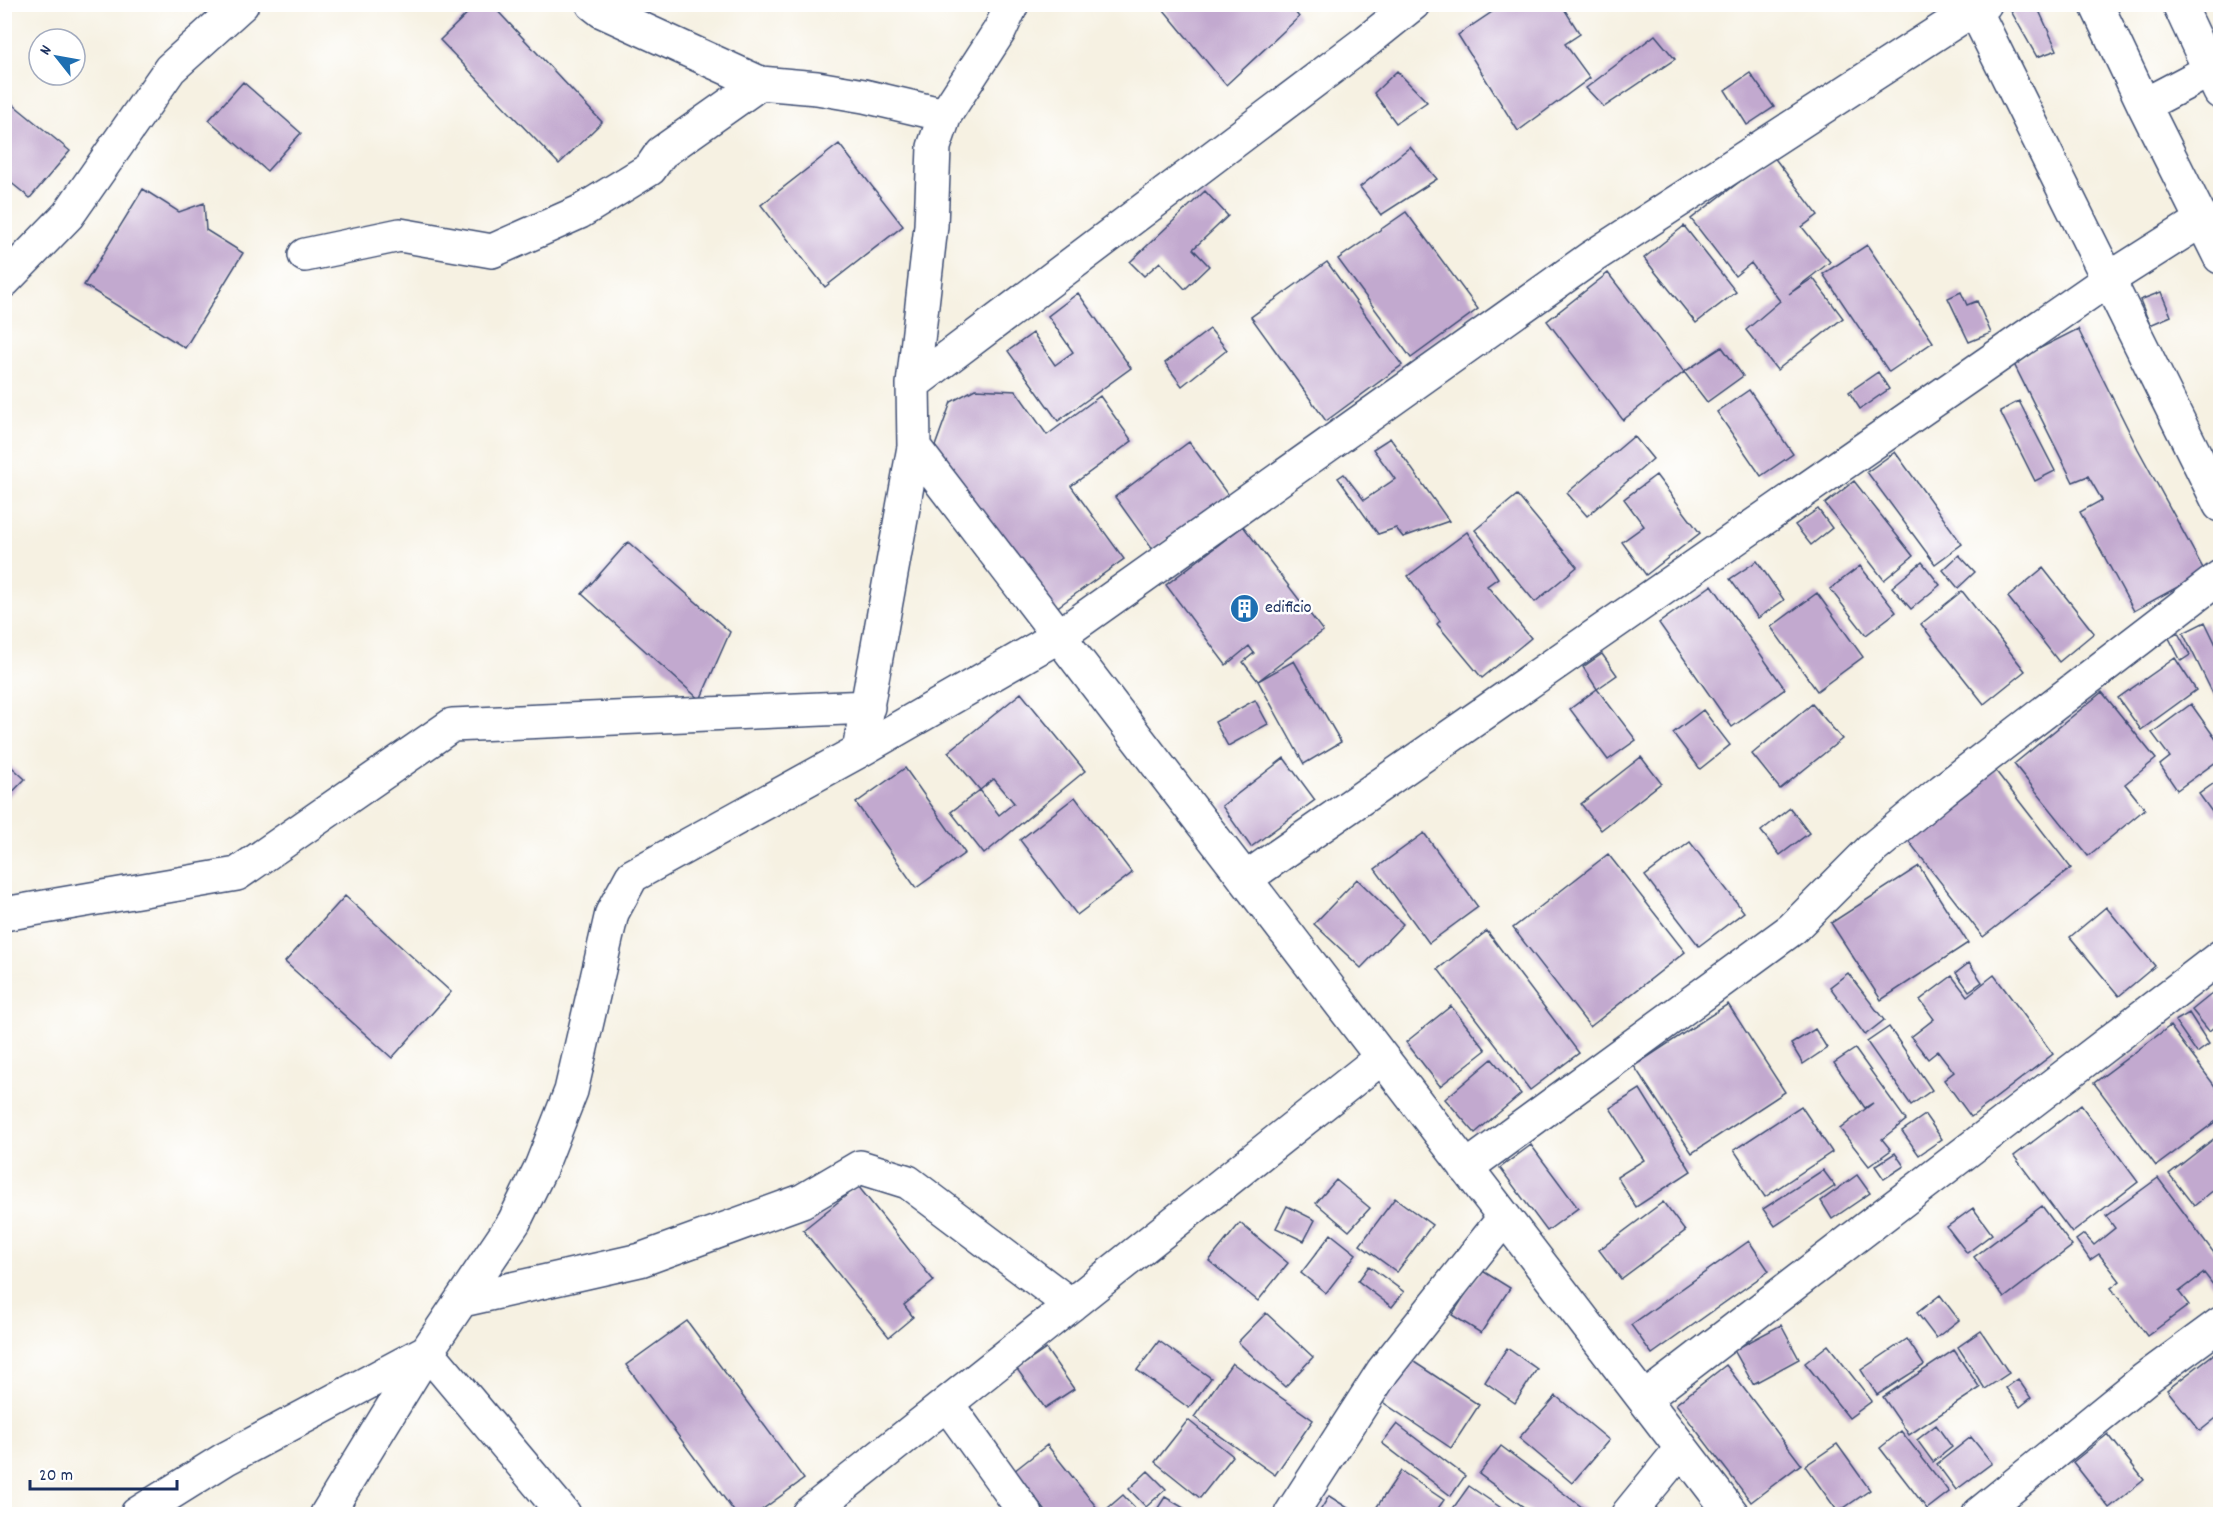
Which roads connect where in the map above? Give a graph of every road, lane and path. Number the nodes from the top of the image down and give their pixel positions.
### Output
1 (242, 4) edge
2 (593, 4) edge
3 (1012, 4) edge
4 (1413, 4) edge
5 (2096, 4) edge
6 (2179, 4) edge
7 (1977, 6) edge
8 (2217, 76) edge
9 (760, 83) junction
10 (2144, 105) junction
11 (945, 115) junction
12 (2202, 220) junction
13 (305, 255) dead end
14 (2220, 257) edge
15 (2109, 279) junction
16 (4, 281) edge
17 (913, 384) junction
18 (914, 447) junction
19 (2220, 505) edge
20 (2220, 577) edge
21 (1059, 636) junction
22 (868, 707) junction
23 (859, 751) junction
24 (1245, 879) junction
25 (4, 914) edge
26 (2220, 957) edge
27 (1381, 1058) junction
28 (1466, 1168) junction
29 (1504, 1218) junction
30 (463, 1300) junction
31 (1071, 1305) junction
32 (2220, 1324) edge
33 (428, 1351) junction
34 (1644, 1399) junction
35 (947, 1404) junction
36 (1682, 1449) junction
37 (137, 1515) edge
38 (327, 1515) edge
39 (564, 1515) edge
40 (808, 1515) edge
41 (1026, 1515) edge
42 (1291, 1515) edge
43 (1628, 1515) edge
44 (1732, 1515) edge
45 (1979, 1515) edge

1 - 16 street
2 - 9 street
3 - 11 street
4 - 17 street
5 - 10 street
6 - 8 street
7 - 15 street
7 - 21 street
8 - 10 street
9 - 11 street
9 - 13 street
10 - 12 street
11 - 17 street
12 - 14 street
12 - 15 street
15 - 19 street
15 - 24 street
17 - 18 street
18 - 21 street
18 - 22 street
20 - 28 street
21 - 23 street
21 - 24 street
22 - 23 street
22 - 25 street
23 - 30 street
24 - 27 street
26 - 34 street
27 - 28 street
27 - 31 street
28 - 29 street
29 - 34 street
29 - 42 street
30 - 31 street
30 - 33 street
31 - 35 street
32 - 45 street
33 - 37 street
33 - 38 street
33 - 39 street
34 - 36 street
35 - 40 street
35 - 41 street
36 - 43 street
36 - 44 street

